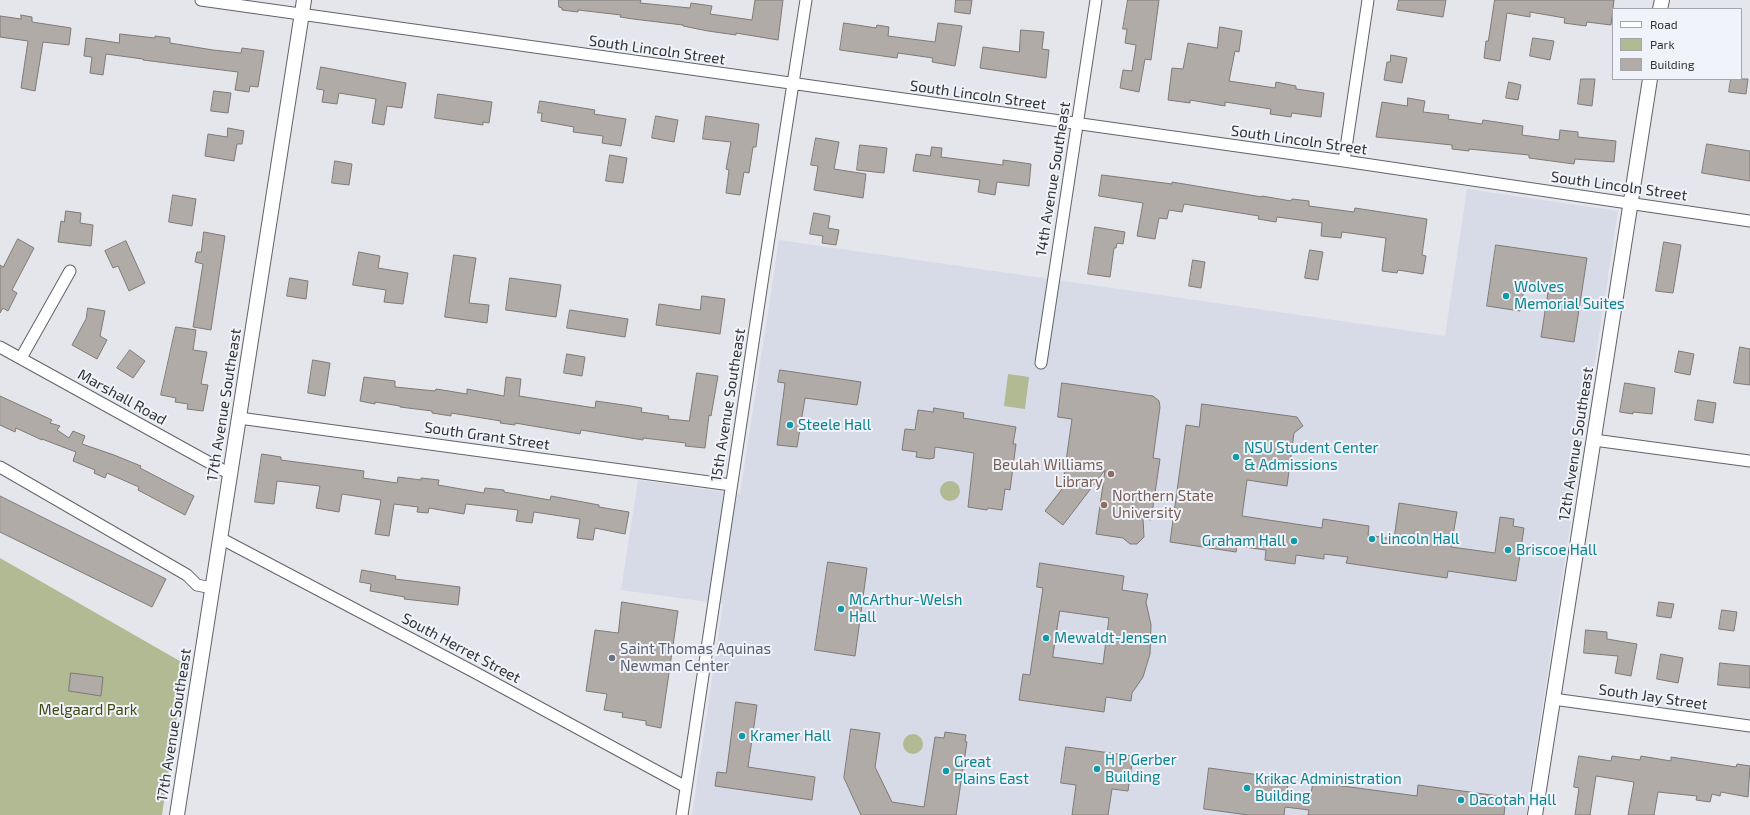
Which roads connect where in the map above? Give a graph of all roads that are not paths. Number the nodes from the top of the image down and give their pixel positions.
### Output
1 (201, 0) edge
2 (304, 0) edge
3 (806, 0) edge
4 (1096, 0) edge
5 (1368, 0) edge
6 (302, 14) junction
7 (1650, 80) edge
8 (793, 84) junction
9 (1076, 124) junction
10 (1344, 161) junction
11 (1631, 203) junction
12 (1750, 221) edge
13 (70, 271) dead end
14 (0, 347) edge
15 (21, 358) junction
16 (1040, 363) dead end
17 (239, 418) junction
18 (1594, 440) junction
19 (1750, 461) edge
20 (0, 467) edge
21 (230, 474) junction
22 (731, 485) junction
23 (220, 538) junction
24 (212, 588) junction
25 (1552, 698) junction
26 (1750, 726) edge
27 (686, 787) junction
28 (177, 815) edge
29 (682, 815) edge
30 (1535, 815) edge

1 - 6 street, South Lincoln Street
2 - 6 street, 17th Avenue Southeast
3 - 8 street, 15th Avenue Southeast
4 - 9 street, 14th Avenue Southeast
5 - 10 street
6 - 8 street, South Lincoln Street
6 - 17 street, 17th Avenue Southeast
7 - 11 street, 12th Avenue Southeast
8 - 9 street, South Lincoln Street
8 - 22 street, 15th Avenue Southeast
9 - 10 street, South Lincoln Street
9 - 16 street, 14th Avenue Southeast
10 - 11 street, South Lincoln Street
11 - 12 street, South Lincoln Street
11 - 18 street, 12th Avenue Southeast
13 - 15 street
14 - 15 street, Marshall Road
15 - 21 street, Marshall Road
17 - 21 street, 17th Avenue Southeast
17 - 22 street, South Grant Street
18 - 19 street
18 - 25 street, 12th Avenue Southeast
20 - 24 street
21 - 23 street, 17th Avenue Southeast
22 - 27 street, 15th Avenue Southeast
23 - 24 street, 17th Avenue Southeast
23 - 27 street, South Herret Street
24 - 28 street, 17th Avenue Southeast
25 - 26 street, South Jay Street
25 - 30 street, 12th Avenue Southeast
27 - 29 street, 15th Avenue Southeast

